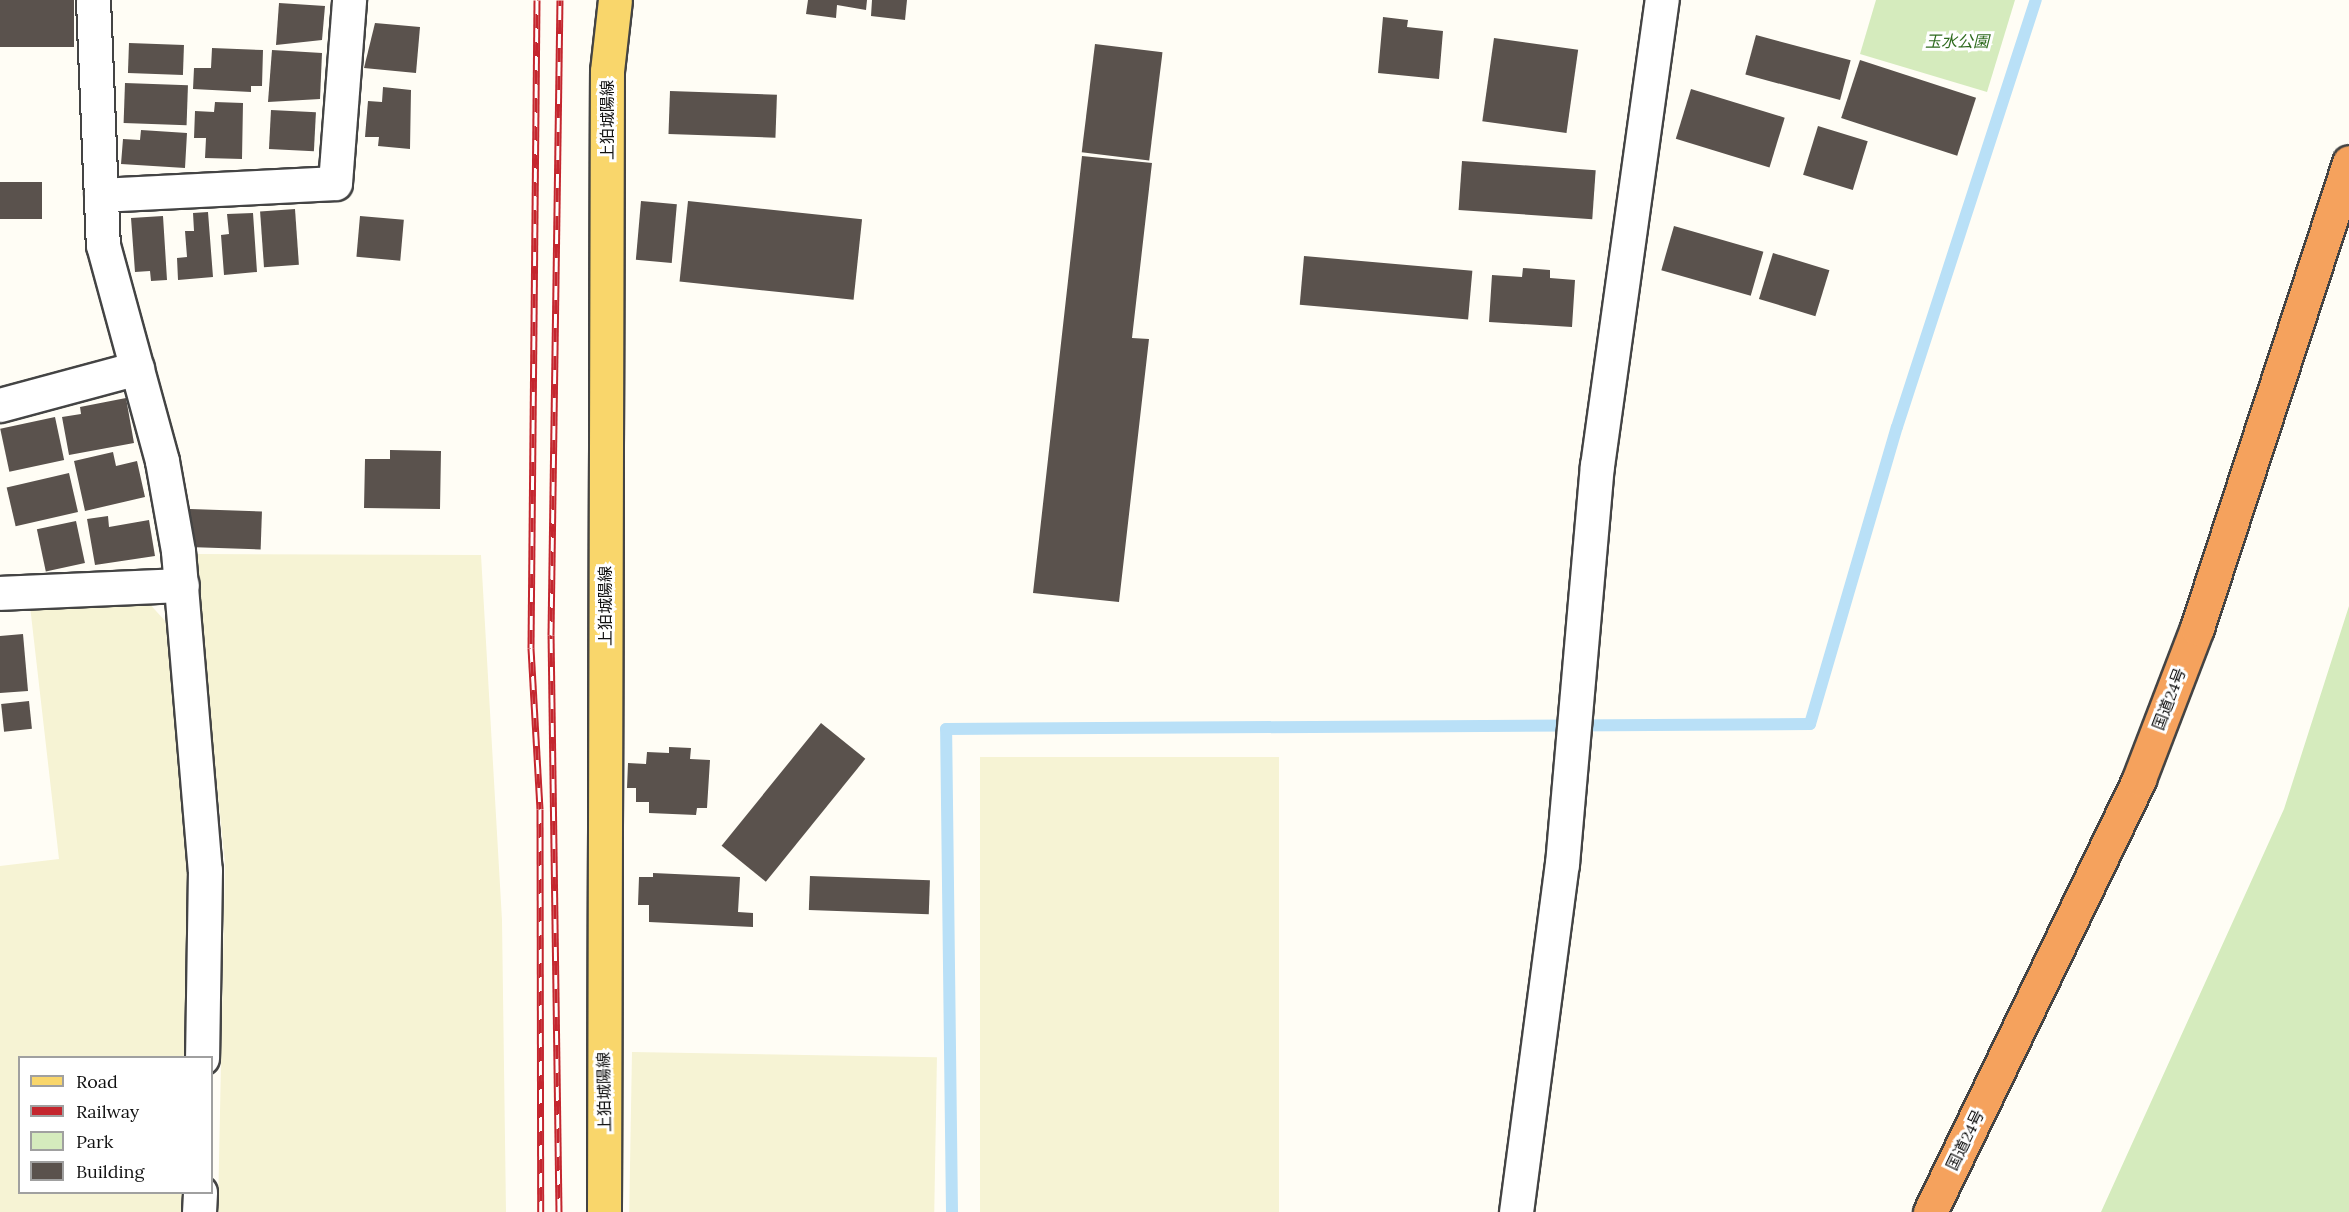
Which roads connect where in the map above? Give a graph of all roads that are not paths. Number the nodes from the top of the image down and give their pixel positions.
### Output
1 (93, 0) edge
2 (349, 0) edge
3 (615, 0) edge
4 (1662, 0) edge
5 (2349, 162) edge
6 (101, 195) junction
7 (137, 368) junction
8 (0, 405) edge
9 (182, 585) junction
10 (2, 586) edge
11 (202, 1056) edge
12 (200, 1194) edge
13 (199, 1212) edge
14 (604, 1212) edge
15 (1516, 1212) edge
16 (1930, 1212) edge

1 - 6 street
2 - 6 street
3 - 14 main road, 上狛城陽線
4 - 15 street
5 - 16 highway, 国道24号
6 - 7 street
7 - 8 street
7 - 9 street
9 - 10 street
9 - 11 street
12 - 13 street

